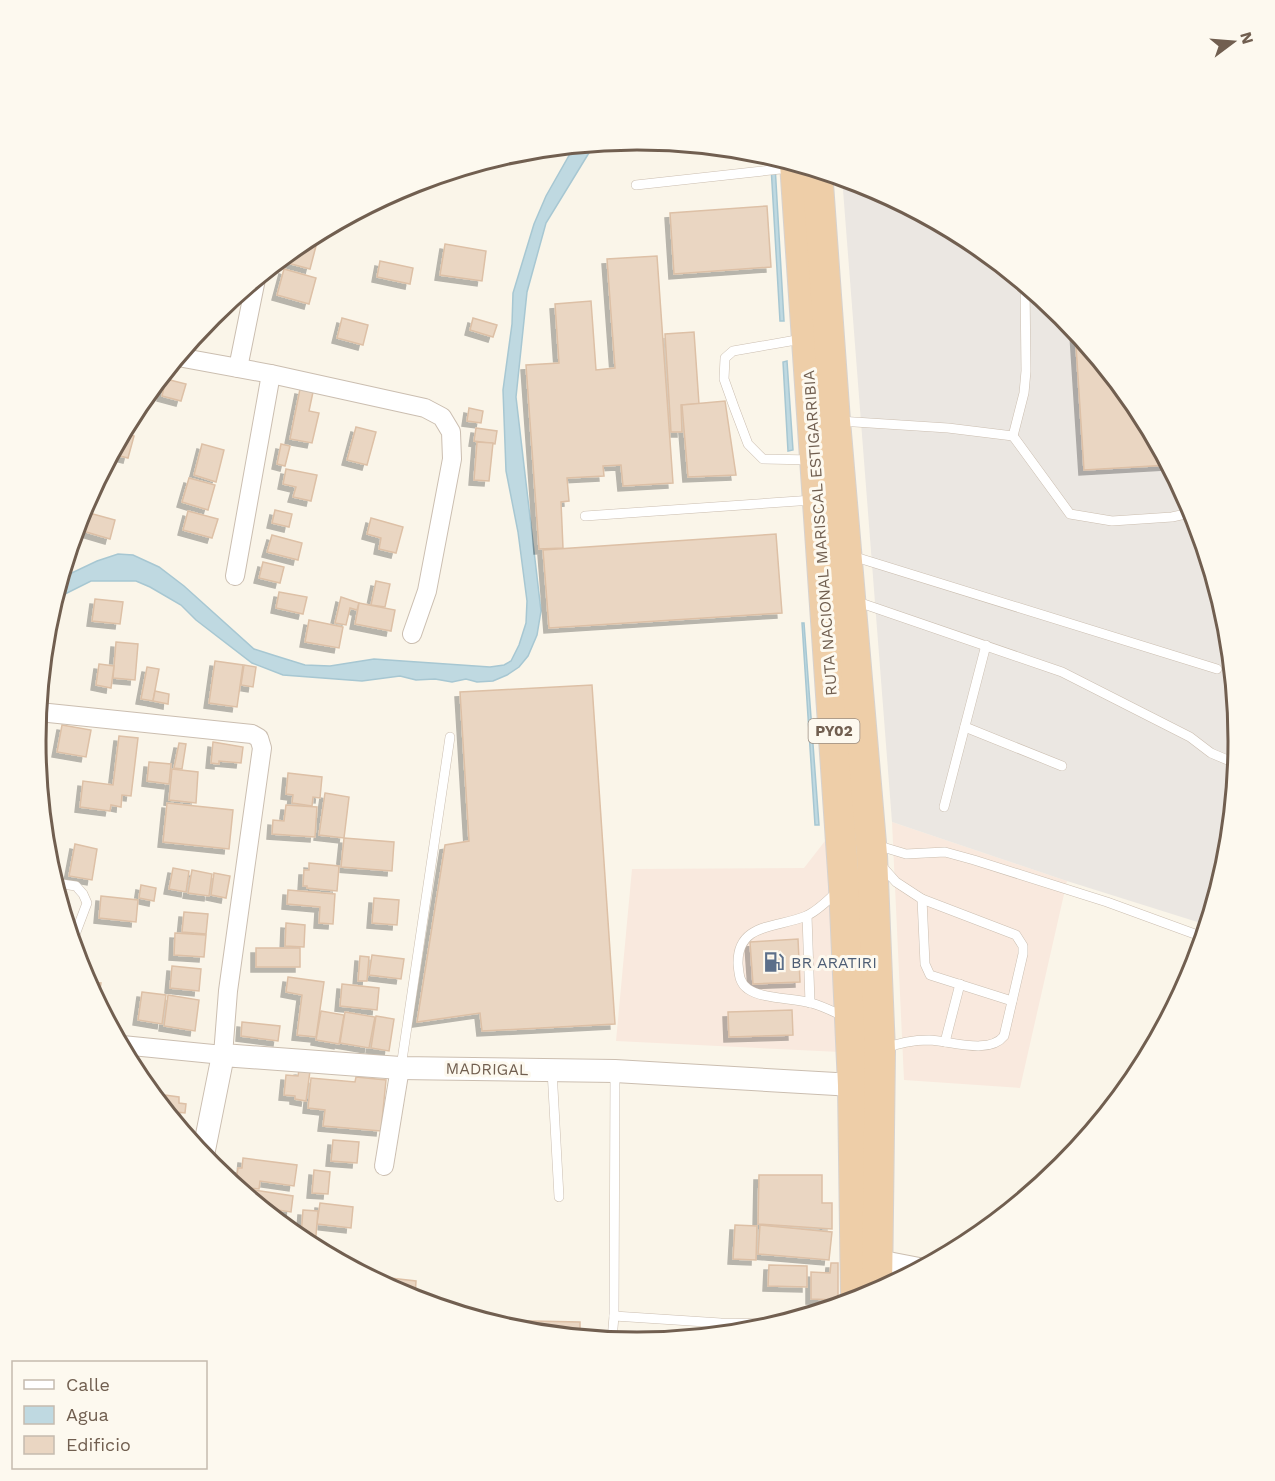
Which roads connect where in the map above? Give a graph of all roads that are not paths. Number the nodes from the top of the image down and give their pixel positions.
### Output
1 (785, 169) edge
2 (803, 174) edge
3 (804, 174) edge
4 (636, 185) dead end
5 (253, 292) edge
6 (1025, 294) edge
7 (807, 338) junction
8 (187, 359) edge
9 (238, 368) junction
10 (271, 374) junction
11 (835, 421) junction
12 (1012, 436) junction
13 (815, 460) junction
14 (818, 500) junction
15 (1184, 514) edge
16 (585, 516) dead end
17 (846, 554) junction
18 (235, 576) dead end
19 (850, 599) junction
20 (412, 634) dead end
21 (986, 645) junction
22 (1217, 669) dead end
23 (47, 713) edge
24 (965, 727) junction
25 (450, 737) dead end
26 (1228, 760) edge
27 (1062, 766) dead end
28 (944, 807) dead end
29 (871, 850) junction
30 (65, 884) edge
31 (844, 886) junction
32 (922, 900) junction
33 (807, 916) junction
34 (77, 928) edge
35 (1196, 934) edge
36 (960, 984) junction
37 (1012, 1001) junction
38 (810, 1003) junction
39 (850, 1019) junction
40 (945, 1042) junction
41 (132, 1046) edge
42 (880, 1051) junction
43 (224, 1055) junction
44 (400, 1068) junction
45 (552, 1070) junction
46 (615, 1071) junction
47 (853, 1085) junction
48 (206, 1143) edge
49 (384, 1166) dead end
50 (559, 1197) dead end
51 (866, 1259) junction
52 (907, 1267) edge
53 (874, 1282) edge
54 (859, 1289) edge
55 (614, 1316) junction
56 (721, 1323) joint
57 (733, 1323) edge
58 (613, 1331) edge

1 - 4 lane
2 - 7 highway, RUTA NACIONAL MARISCAL ESTIGARRIBIA / PY02
3 - 11 highway, RUTA NACIONAL MARISCAL ESTIGARRIBIA / PY02
5 - 9 street
6 - 12 lane
7 - 13 highway, RUTA NACIONAL MARISCAL ESTIGARRIBIA / PY02
7 - 13 lane
8 - 9 street
9 - 10 street
10 - 18 street
10 - 20 street
11 - 12 lane
11 - 17 highway, RUTA NACIONAL MARISCAL ESTIGARRIBIA / PY02
12 - 15 lane
13 - 14 highway, RUTA NACIONAL MARISCAL ESTIGARRIBIA / PY02
14 - 16 lane
14 - 31 highway, RUTA NACIONAL MARISCAL ESTIGARRIBIA / PY02
17 - 19 highway, RUTA NACIONAL MARISCAL ESTIGARRIBIA / PY02
17 - 22 lane
19 - 21 lane
19 - 29 highway, RUTA NACIONAL MARISCAL ESTIGARRIBIA / PY02
21 - 24 lane
21 - 26 lane
23 - 43 street
24 - 27 lane
24 - 28 lane
25 - 44 lane
29 - 32 lane
29 - 35 lane
29 - 42 highway, RUTA NACIONAL MARISCAL ESTIGARRIBIA / PY02
30 - 34 lane
31 - 33 lane
31 - 39 highway, RUTA NACIONAL MARISCAL ESTIGARRIBIA / PY02
32 - 36 lane
32 - 37 lane
33 - 38 lane
33 - 38 lane
36 - 37 lane
36 - 40 lane
37 - 40 lane
38 - 39 lane
39 - 47 highway, RUTA NACIONAL MARISCAL ESTIGARRIBIA / PY02
40 - 42 lane
41 - 43 street
42 - 51 highway, RUTA NACIONAL MARISCAL ESTIGARRIBIA / PY02
43 - 44 street, MADRIGAL
43 - 48 street
44 - 45 street, MADRIGAL
44 - 49 street
45 - 46 street, MADRIGAL
45 - 50 lane
46 - 47 street, MADRIGAL
46 - 55 lane
47 - 51 highway, RUTA NACIONAL MARISCAL ESTIGARRIBIA / PY02
51 - 52 street
51 - 53 highway, RUTA NACIONAL MARISCAL ESTIGARRIBIA / PY02
51 - 54 highway, RUTA NACIONAL MARISCAL ESTIGARRIBIA / PY02
55 - 56 lane
55 - 58 lane
56 - 57 lane

